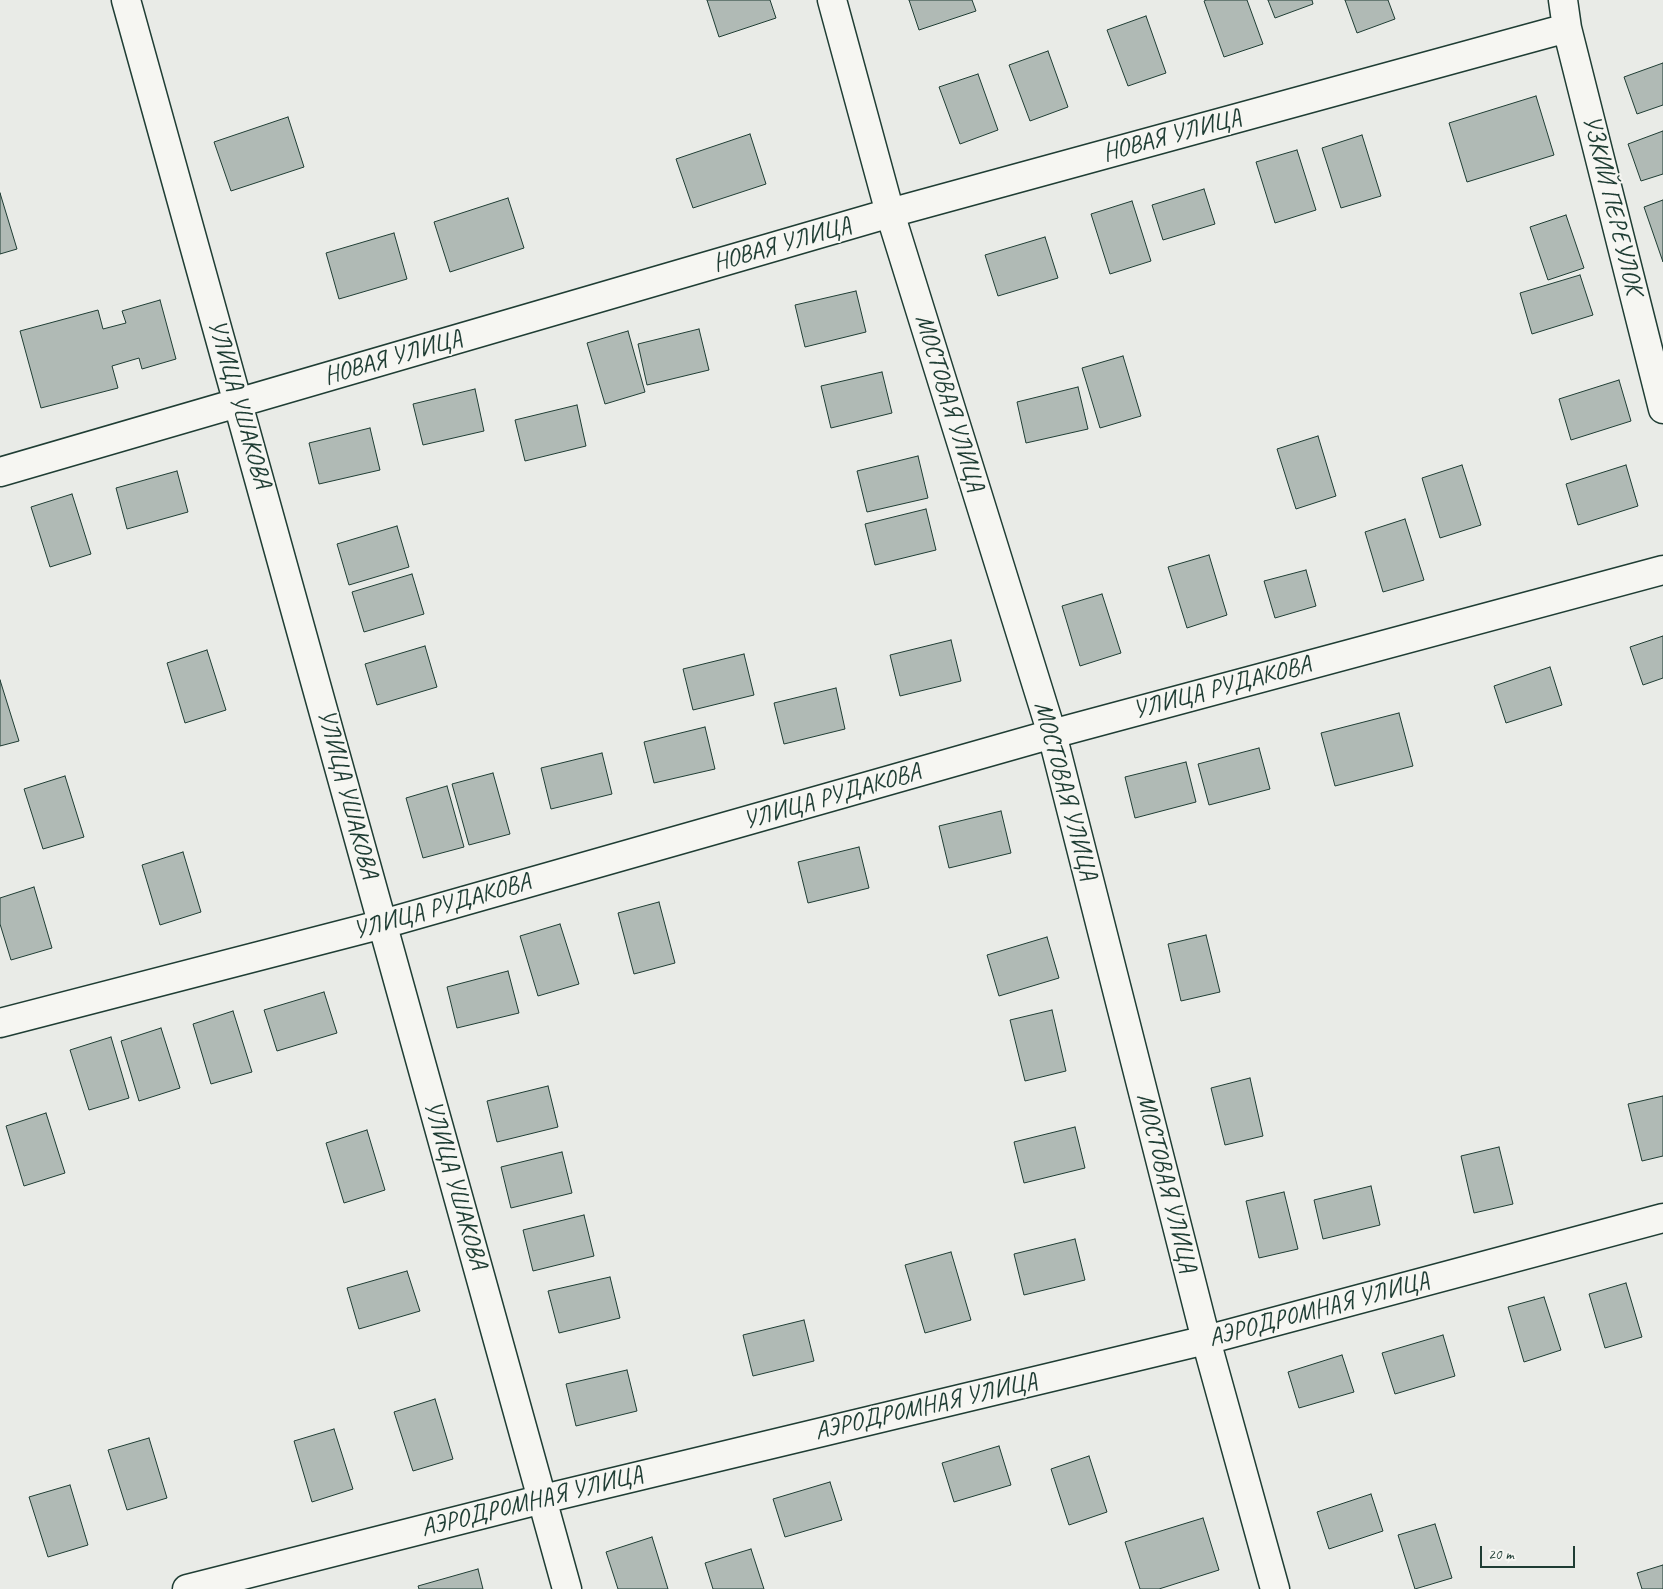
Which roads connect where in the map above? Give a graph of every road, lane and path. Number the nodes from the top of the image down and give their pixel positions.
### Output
1 (126, 0) edge
2 (832, 0) edge
3 (1563, 0) edge
4 (1567, 28) junction
5 (890, 213) junction
6 (239, 403) junction
7 (1663, 409) edge
8 (0, 472) edge
9 (1663, 570) edge
10 (1052, 734) junction
11 (383, 924) junction
12 (0, 1023) edge
13 (1663, 1218) edge
14 (1206, 1340) junction
15 (543, 1499) junction
16 (187, 1589) edge
17 (567, 1589) edge
18 (1275, 1589) edge

1 - 6 street, УЛИЦА УШАКОВА
2 - 5 street, МОСТОВАЯ УЛИЦА
3 - 4 street, УЗКИЙ ПЕРЕУЛОК
4 - 5 street, НОВАЯ УЛИЦА
4 - 7 street, УЗКИЙ ПЕРЕУЛОК
5 - 6 street, НОВАЯ УЛИЦА
5 - 10 street, МОСТОВАЯ УЛИЦА
6 - 8 street, НОВАЯ УЛИЦА
6 - 11 street, УЛИЦА УШАКОВА
9 - 10 street, УЛИЦА РУДАКОВА
10 - 11 street, УЛИЦА РУДАКОВА
10 - 14 street, МОСТОВАЯ УЛИЦА
11 - 12 street, УЛИЦА РУДАКОВА
11 - 15 street, УЛИЦА УШАКОВА
13 - 14 street, АЭРОДРОМНАЯ УЛИЦА
14 - 15 street, АЭРОДРОМНАЯ УЛИЦА
14 - 18 street, МОСТОВАЯ УЛИЦА
15 - 16 street, АЭРОДРОМНАЯ УЛИЦА
15 - 17 street, УЛИЦА УШАКОВА

